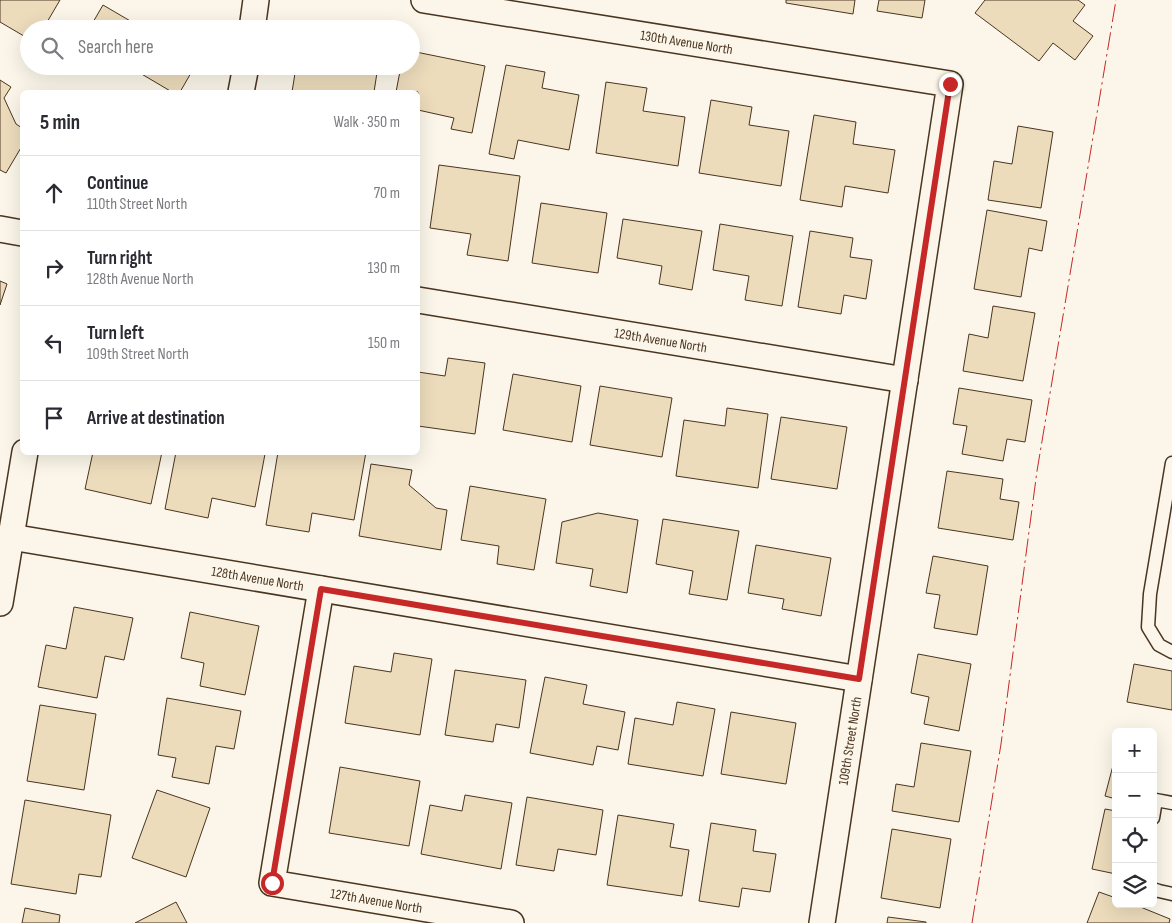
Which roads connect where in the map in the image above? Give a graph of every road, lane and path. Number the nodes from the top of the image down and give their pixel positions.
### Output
1 (256, 0) edge
2 (424, 0) edge
3 (253, 20) edge
4 (244, 75) edge
5 (950, 84) joint
6 (241, 90) edge
7 (0, 229) edge
8 (20, 233) edge
9 (420, 300) edge
10 (905, 380) junction
11 (25, 455) edge
12 (1172, 463) edge
13 (1166, 531) edge
14 (11, 537) junction
15 (321, 589) junction
16 (0, 603) edge
17 (1172, 652) edge
18 (859, 679) junction
19 (1157, 800) edge
20 (1172, 803) edge
21 (1157, 891) edge
22 (1172, 894) edge
23 (510, 923) edge
24 (822, 923) edge

1 - 3 street
2 - 5 street, 130th Avenue North
4 - 6 street
5 - 10 street, 109th Street North
7 - 8 street
9 - 10 street, 129th Avenue North
10 - 18 street, 109th Street North
11 - 14 street
12 - 13 lane
13 - 17 lane
14 - 15 street, 128th Avenue North
14 - 16 street
15 - 18 street, 128th Avenue North
15 - 23 street, 127th Avenue North
18 - 24 street, 109th Street North
19 - 20 lane
21 - 22 lane

